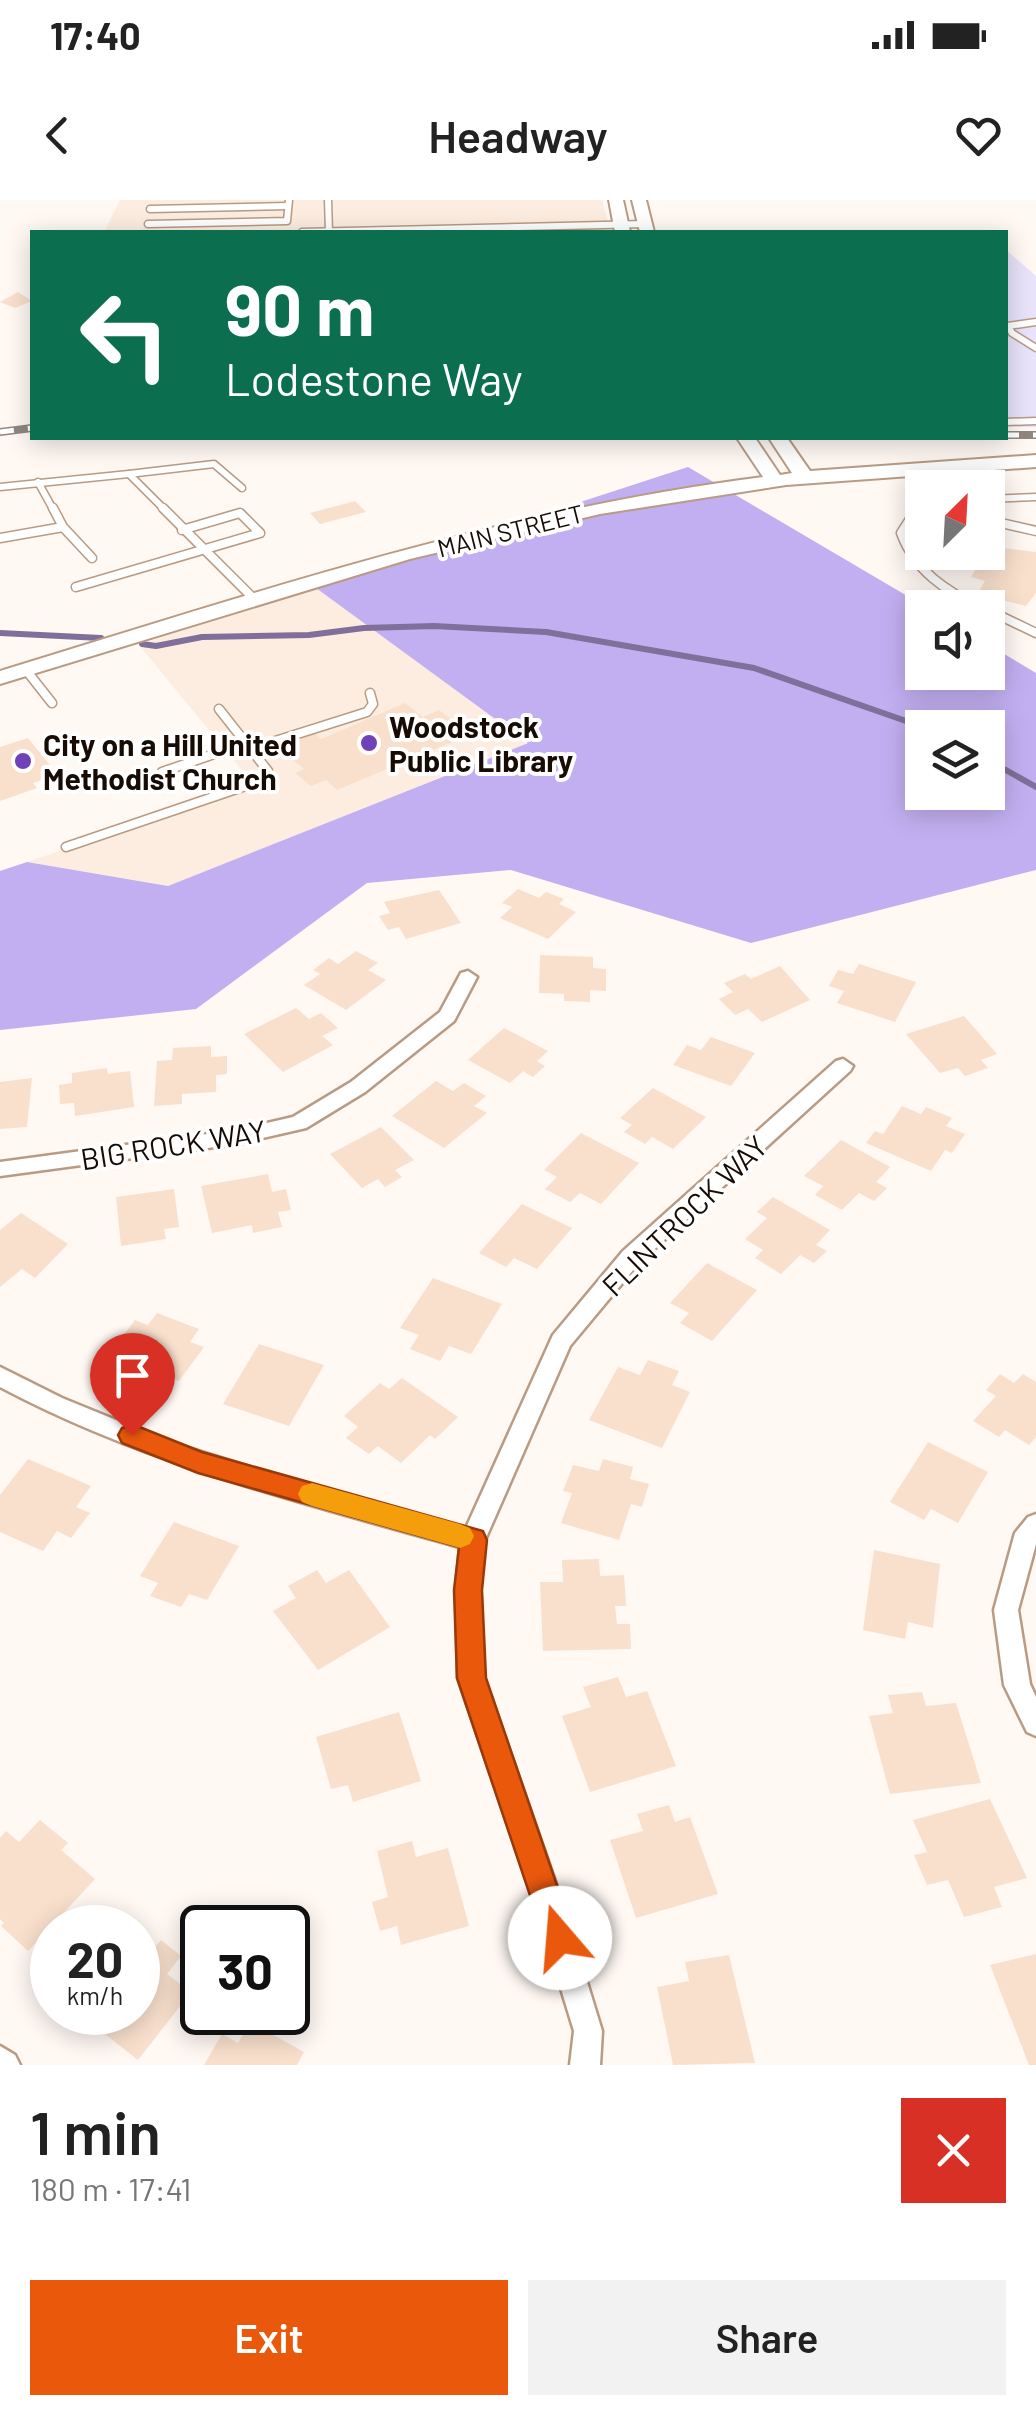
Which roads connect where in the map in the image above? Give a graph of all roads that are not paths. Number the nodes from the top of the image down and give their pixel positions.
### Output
1 (151, 200) edge
2 (328, 200) edge
3 (616, 200) edge
4 (639, 200) edge
5 (288, 203) edge
6 (150, 210) junction
7 (148, 224) junction
8 (646, 228) edge
9 (622, 229) edge
10 (146, 230) edge
11 (329, 230) edge
12 (524, 230) edge
13 (1036, 322) edge
14 (1036, 348) edge
15 (1008, 422) edge
16 (1036, 422) edge
17 (747, 440) edge
18 (779, 440) edge
19 (1036, 460) edge
20 (130, 474) junction
21 (806, 478) junction
22 (38, 482) junction
23 (775, 482) junction
24 (0, 487) edge
25 (242, 488) dead end
26 (1036, 497) edge
27 (1005, 498) edge
28 (1005, 524) edge
29 (63, 528) junction
30 (182, 530) junction
31 (1036, 531) edge
32 (0, 538) edge
33 (202, 550) junction
34 (92, 558) dead end
35 (923, 570) edge
36 (76, 587) dead end
37 (950, 590) edge
38 (256, 600) junction
39 (1005, 618) edge
40 (1036, 632) edge
41 (26, 670) junction
42 (0, 678) edge
43 (370, 693) dead end
44 (52, 703) dead end
45 (220, 709) dead end
46 (251, 745) junction
47 (162, 772) dead end
48 (66, 847) dead end
49 (468, 977) dead end
50 (843, 1066) dead end
51 (0, 1169) edge
52 (0, 1376) edge
53 (1036, 1524) edge
54 (473, 1540) junction
55 (1036, 1724) edge
56 (585, 2065) edge

1 - 6 lane
2 - 11 lane
3 - 9 main road
4 - 8 main road
5 - 6 lane
5 - 7 lane
6 - 7 lane
7 - 10 lane
8 - 9 lane
9 - 12 lane
13 - 14 lane
15 - 16 lane
17 - 23 main road
18 - 21 main road
19 - 21 main road, MAIN STREET
20 - 22 lane
20 - 25 lane
20 - 30 lane
21 - 23 main road, MAIN STREET
22 - 24 lane
22 - 29 lane
23 - 38 main road, MAIN STREET
26 - 27 lane
28 - 31 lane
29 - 32 lane
29 - 34 lane
30 - 33 lane
30 - 33 lane
33 - 36 lane
33 - 38 lane
35 - 37 lane
38 - 41 main road, MAIN STREET
39 - 40 lane
41 - 42 main road, MAIN STREET
41 - 44 lane
43 - 46 lane
45 - 46 lane
46 - 47 lane
46 - 48 lane
49 - 51 street, BIG ROCK WAY
50 - 54 street, FLINTROCK WAY
52 - 54 street
53 - 55 street
54 - 56 street, FLINTROCK WAY

